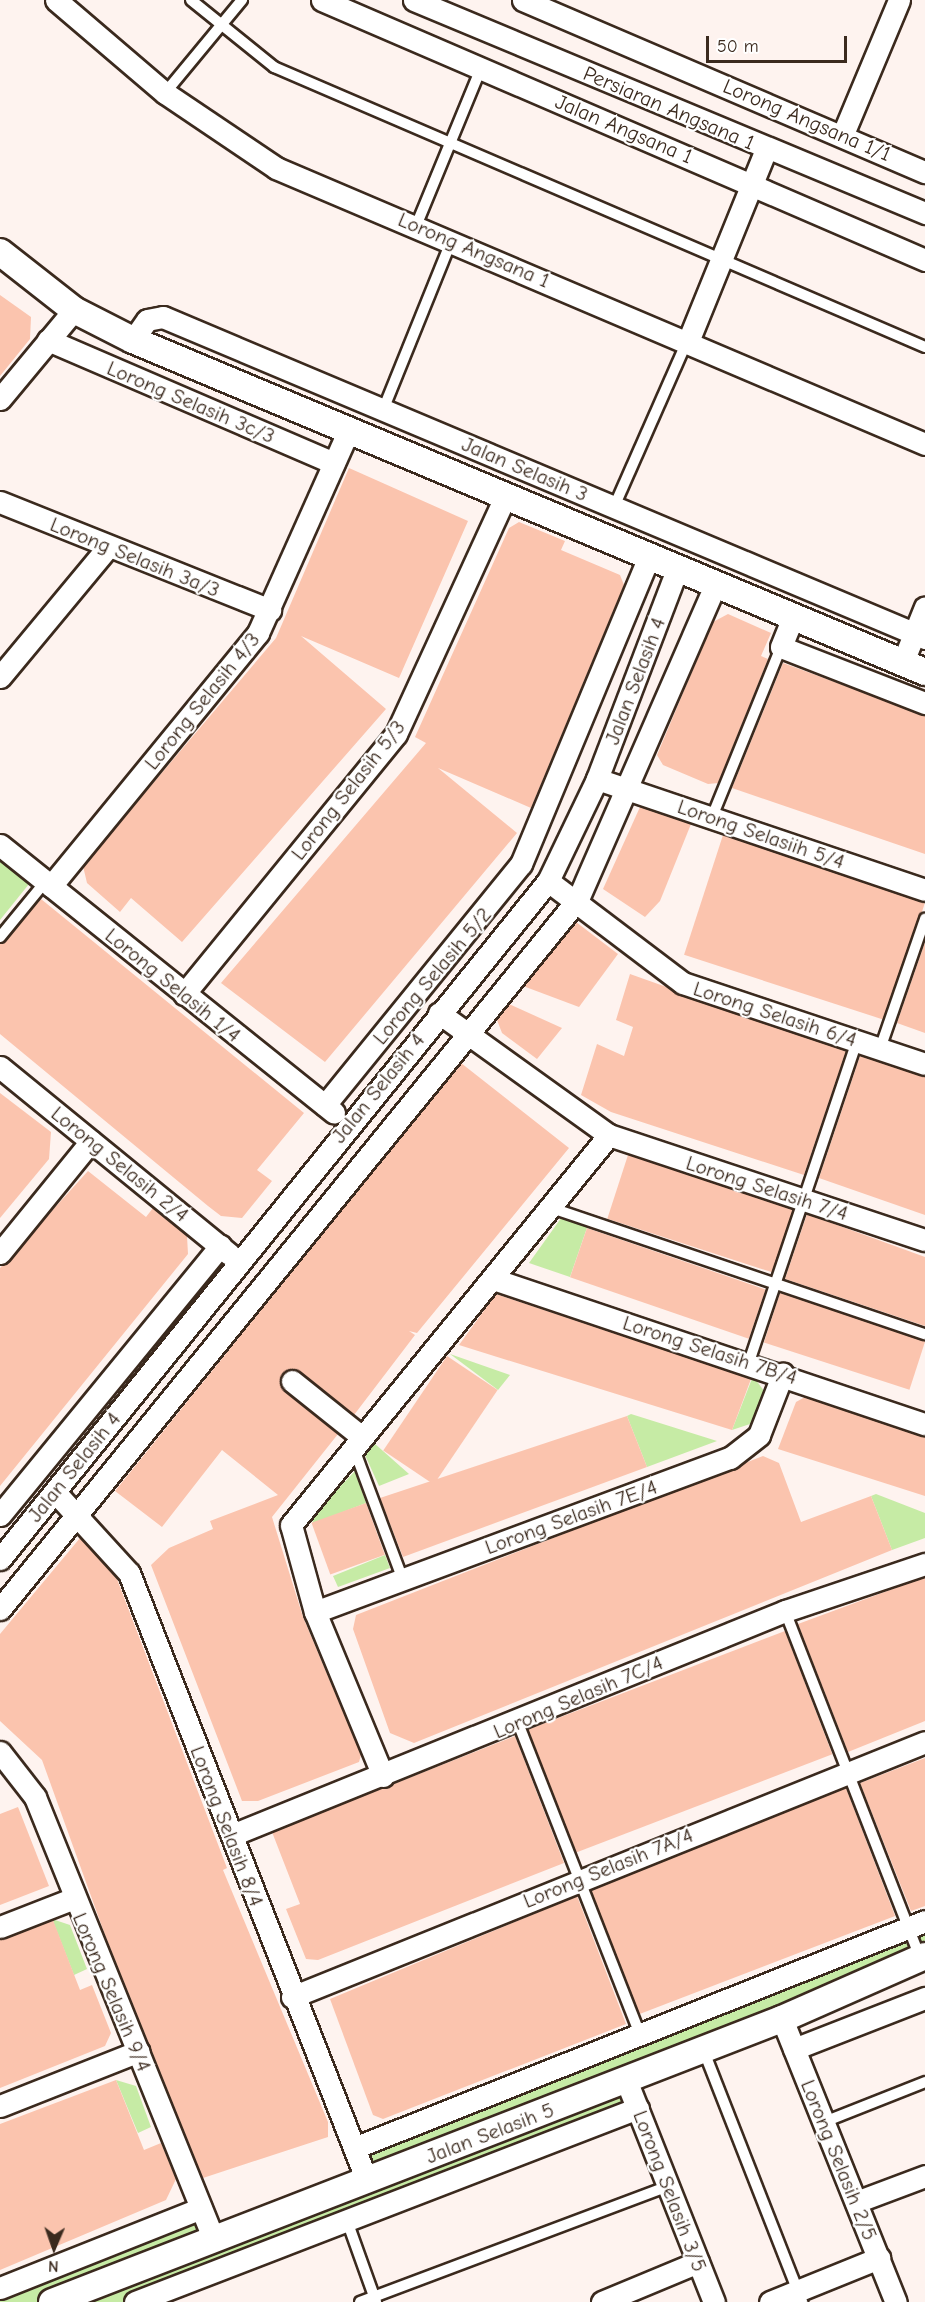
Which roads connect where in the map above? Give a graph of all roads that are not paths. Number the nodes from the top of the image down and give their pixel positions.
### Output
1 (56, 0) edge
2 (191, 0) edge
3 (242, 0) edge
4 (322, 0) edge
5 (414, 0) edge
6 (524, 0) edge
7 (899, 0) edge
8 (222, 25) junction
9 (481, 68) junction
10 (165, 93) junction
11 (843, 134) junction
12 (447, 146) junction
13 (766, 149) junction
14 (925, 172) edge
15 (752, 183) junction
16 (925, 213) edge
17 (416, 226) junction
18 (451, 242) junction
19 (0, 252) edge
20 (722, 258) junction
21 (925, 260) edge
22 (74, 310) junction
23 (688, 339) junction
24 (48, 340) junction
25 (133, 340) junction
26 (925, 347) edge
27 (0, 399) edge
28 (383, 410) junction
29 (349, 429) junction
30 (925, 444) edge
31 (334, 463) junction
32 (505, 497) junction
33 (0, 502) edge
34 (614, 507) junction
35 (107, 548) junction
36 (648, 557) junction
37 (677, 570) junction
38 (715, 586) junction
39 (925, 607) edge
40 (270, 610) junction
41 (793, 618) junction
42 (920, 636) edge
43 (781, 647) junction
44 (913, 668) edge
45 (0, 677) edge
46 (925, 703) edge
47 (597, 779) junction
48 (630, 789) junction
49 (712, 817) junction
50 (0, 845) edge
51 (548, 881) junction
52 (48, 884) junction
53 (925, 890) edge
54 (578, 899) junction
55 (925, 919) edge
56 (0, 937) edge
57 (184, 994) junction
58 (439, 1013) junction
59 (472, 1034) junction
60 (857, 1042) junction
61 (880, 1049) junction
62 (925, 1064) edge
63 (0, 1067) edge
64 (325, 1105) junction
65 (348, 1124) junction
66 (609, 1135) junction
67 (92, 1142) junction
68 (804, 1200) junction
69 (552, 1208) junction
70 (925, 1240) edge
71 (255, 1244) junction
72 (220, 1246) junction
73 (0, 1253) edge
74 (239, 1263) junction
75 (281, 1265) junction
76 (493, 1279) junction
77 (778, 1283) junction
78 (925, 1334) edge
79 (749, 1362) junction
80 (783, 1373) junction
81 (292, 1381) dead end
82 (925, 1424) edge
83 (358, 1443) junction
84 (55, 1492) junction
85 (0, 1515) edge
86 (80, 1515) junction
87 (0, 1559) edge
88 (925, 1564) edge
89 (403, 1580) junction
90 (0, 1610) edge
91 (784, 1611) junction
92 (315, 1612) junction
93 (518, 1723) junction
94 (925, 1742) edge
95 (0, 1752) edge
96 (848, 1769) junction
97 (383, 1776) junction
98 (232, 1835) junction
99 (580, 1880) junction
100 (72, 1899) junction
101 (917, 1924) edge
102 (0, 1927) edge
103 (923, 1957) edge
104 (292, 1997) junction
105 (925, 1998) edge
106 (782, 2019) junction
107 (640, 2035) junction
108 (703, 2049) junction
109 (794, 2049) junction
110 (139, 2051) junction
111 (626, 2080) junction
112 (925, 2082) edge
113 (0, 2106) edge
114 (638, 2108) junction
115 (824, 2122) junction
116 (354, 2148) junction
117 (925, 2176) edge
118 (367, 2181) junction
119 (669, 2186) junction
120 (336, 2193) junction
121 (856, 2202) junction
122 (201, 2208) junction
123 (346, 2218) junction
124 (214, 2239) junction
125 (879, 2258) junction
126 (698, 2262) junction
127 (0, 2288) edge
128 (800, 2296) edge
129 (375, 2299) edge
130 (614, 2300) edge
131 (52, 2302) edge
132 (135, 2302) edge
133 (360, 2302) edge
134 (714, 2302) edge
135 (770, 2302) edge
136 (896, 2302) edge

1 - 10 street, Lorong Angsana 1
2 - 8 lane
3 - 8 lane
4 - 9 street, Jalan Angsana 1
5 - 13 street, Persiaran Angsana 1
6 - 11 street, Lorong Angsana 1/1
7 - 11 street
8 - 10 lane
8 - 12 lane
9 - 12 lane
9 - 15 street, Jalan Angsana 1
10 - 17 street, Lorong Angsana 1
11 - 14 street, Lorong Angsana 1/1
12 - 17 lane
12 - 20 lane
13 - 15 street
13 - 16 street, Persiaran Angsana 1
15 - 20 street
15 - 21 street, Jalan Angsana 1
17 - 18 street, Lorong Angsana 1
18 - 23 street, Lorong Angsana 1
18 - 28 lane
19 - 22 street, Jalan Selasih 3
20 - 23 street
20 - 26 lane
22 - 24 street
22 - 25 street, Jalan Selasih 3
23 - 30 street, Lorong Angsana 1
23 - 34 lane
24 - 27 street
24 - 31 street, Lorong Selasih 3c/3
25 - 28 street, Jalan Selasih 3
25 - 29 street, Jalan Selasih 3
28 - 34 street, Jalan Selasih 3
29 - 31 street, Lorong Selasih 4/3
29 - 32 street, Jalan Selasih 3
31 - 40 street, Lorong Selasih 4/3
32 - 36 street, Jalan Selasih 3
32 - 57 street, Lorong Selasih 5/3
33 - 35 street, Lorong Selasih 3a/3
34 - 42 street, Jalan Selasih 3
35 - 40 street, Lorong Selasih 3a/3
35 - 45 street
36 - 37 street, Jalan Selasih 3
36 - 64 street, Lorong Selasih 5/2
37 - 38 street, Jalan Selasih 3
37 - 47 street, Jalan Selasih 4
38 - 41 street, Jalan Selasih 3
38 - 48 street
39 - 42 street
40 - 52 street, Lorong Selasih 4/3
41 - 43 street
41 - 44 street, Jalan Selasih 3
42 - 44 street
43 - 46 street
43 - 49 lane
47 - 48 street, Lorong Selasiih 5/4
47 - 51 street, Jalan Selasih 4
48 - 49 street, Lorong Selasiih 5/4
48 - 54 street
49 - 53 street, Lorong Selasiih 5/4
50 - 52 street, Lorong Selasih 1/4
51 - 54 street, Lorong Selasih 6/4
51 - 58 street, Jalan Selasih 4
52 - 56 lane
52 - 57 street, Lorong Selasih 1/4
54 - 59 street
54 - 60 street, Lorong Selasih 6/4
55 - 61 lane
57 - 64 street, Lorong Selasih 1/4
58 - 59 street, Lorong Selasih 7/4
58 - 65 street, Jalan Selasih 4
59 - 66 street, Lorong Selasih 7/4
59 - 75 street
60 - 61 street, Lorong Selasih 6/4
60 - 68 lane
61 - 62 street, Lorong Selasih 6/4
63 - 67 street, Lorong Selasih 2/4
64 - 65 street, Lorong Selasih 1/4
65 - 71 street, Jalan Selasih 4
66 - 68 street, Lorong Selasih 7/4
66 - 69 street
67 - 72 street, Lorong Selasih 2/4
67 - 73 street
68 - 70 street, Lorong Selasih 7/4
68 - 77 lane
69 - 76 street
69 - 77 lane
71 - 74 street, Jalan Selasih 4
71 - 75 street
72 - 74 street, Lorong Selasih 2/4
72 - 85 street
74 - 84 street, Jalan Selasih 4
75 - 86 street
76 - 79 street, Lorong Selasih 7B/4
76 - 83 street
77 - 78 lane
77 - 79 lane
79 - 80 street, Lorong Selasih 7B/4
80 - 82 street, Lorong Selasih 7B/4
80 - 89 street, Lorong Selasih 7E/4
81 - 83 street
83 - 89 lane
83 - 92 street
84 - 86 street, Lorong Selasih 8/4
84 - 87 street, Jalan Selasih 4
86 - 90 street
86 - 98 street, Lorong Selasih 8/4
88 - 91 street, Lorong Selasih 7C/4
89 - 92 street, Lorong Selasih 7E/4
91 - 93 street, Lorong Selasih 7C/4
91 - 96 lane
92 - 97 street
93 - 97 street, Lorong Selasih 7C/4
93 - 99 lane
94 - 96 street, Lorong Selasih 7A/4
95 - 100 street, Lorong Selasih 9/4
96 - 99 street, Lorong Selasih 7A/4
96 - 101 lane
97 - 98 street, Lorong Selasih 7C/4
98 - 104 street, Lorong Selasih 8/4
99 - 104 street, Lorong Selasih 7A/4
99 - 107 lane
100 - 102 street
100 - 110 street, Lorong Selasih 9/4
101 - 103 lane
101 - 107 street
103 - 106 street, Jalan Selasih 5
104 - 116 street, Lorong Selasih 8/4
105 - 109 street
106 - 108 street, Jalan Selasih 5
106 - 109 street, Lorong Selasih 2/5
107 - 116 street
108 - 111 street, Jalan Selasih 5
108 - 128 lane
109 - 115 street, Lorong Selasih 2/5
110 - 113 street
110 - 122 street, Lorong Selasih 9/4
111 - 114 street, Lorong Selasih 3/5
111 - 118 street, Jalan Selasih 5
112 - 115 lane
114 - 119 street, Lorong Selasih 3/5
114 - 123 street, Jalan Selasih 5
115 - 121 street, Lorong Selasih 2/5
116 - 118 street, Lorong Selasih 8/4
117 - 121 street
118 - 120 street, Jalan Selasih 5
119 - 126 street, Lorong Selasih 3/5
119 - 129 lane
120 - 123 street
120 - 124 street, Jalan Selasih 5
121 - 125 street, Lorong Selasih 2/5
122 - 124 street, Lorong Selasih 9/4
122 - 127 street
123 - 129 lane
123 - 132 street, Jalan Selasih 5
124 - 131 street, Jalan Selasih 5
125 - 128 street
125 - 136 street, Lorong Selasih 2/5
126 - 130 street
126 - 134 street, Lorong Selasih 3/5
128 - 135 street
129 - 133 lane

